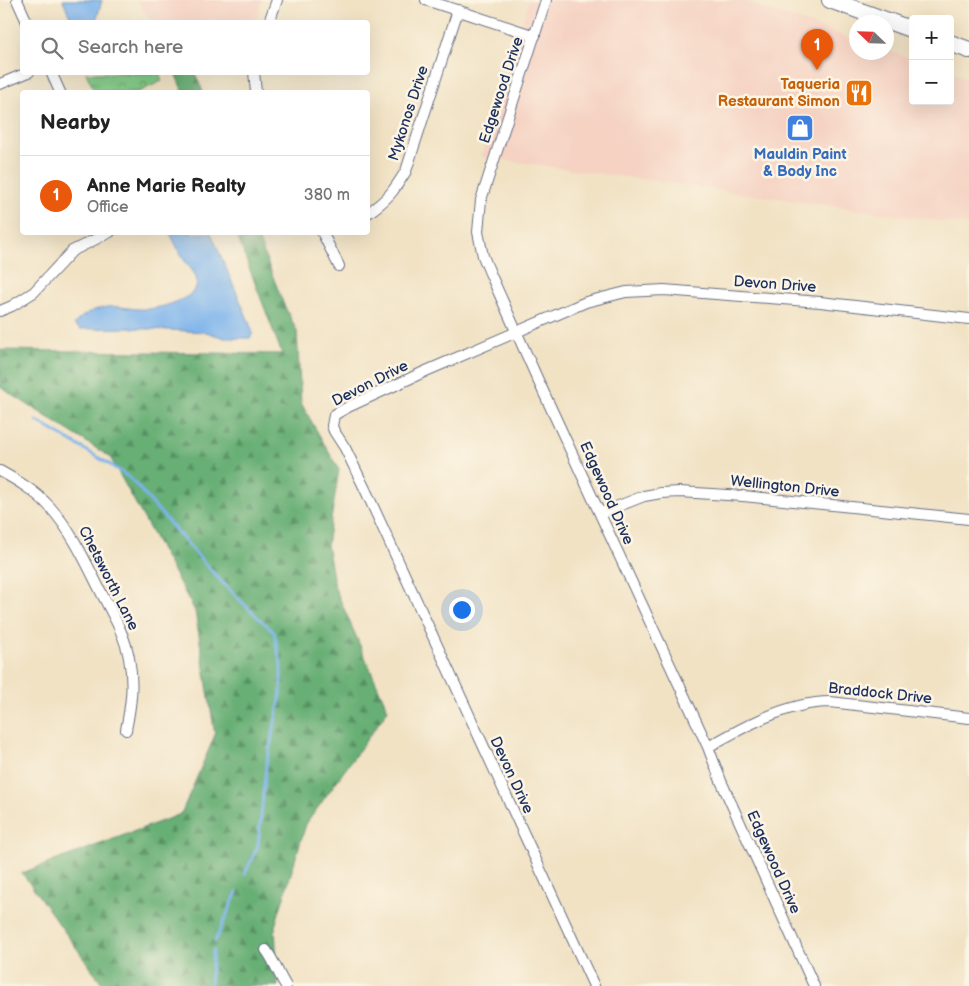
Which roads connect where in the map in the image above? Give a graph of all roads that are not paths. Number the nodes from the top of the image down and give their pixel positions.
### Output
1 (17, 0) edge
2 (277, 0) edge
3 (426, 0) edge
4 (546, 0) edge
5 (830, 0) edge
6 (458, 10) junction
7 (27, 20) edge
8 (270, 20) edge
9 (909, 29) edge
10 (534, 36) junction
11 (954, 44) edge
12 (969, 50) edge
13 (21, 75) edge
14 (52, 75) edge
15 (254, 75) edge
16 (0, 84) edge
17 (59, 90) edge
18 (256, 90) edge
19 (370, 212) edge
20 (104, 235) edge
21 (324, 235) edge
22 (339, 266) dead end
23 (0, 311) edge
24 (969, 319) edge
25 (516, 332) junction
26 (0, 471) edge
27 (601, 513) junction
28 (969, 519) edge
29 (969, 718) edge
30 (126, 730) dead end
31 (708, 747) junction
32 (266, 950) dead end
33 (286, 986) edge
34 (594, 986) edge
35 (814, 986) edge

1 - 7 street
2 - 8 street
3 - 6 street
4 - 10 street, Edgewood Drive
5 - 9 main road
6 - 10 street
6 - 19 street, Mykonos Drive
10 - 25 street, Edgewood Drive
11 - 12 main road
13 - 16 street
14 - 17 street
15 - 18 street
20 - 23 street
21 - 22 street
24 - 25 street, Devon Drive
25 - 27 street, Edgewood Drive
25 - 34 street, Devon Drive
26 - 30 street, Chetsworth Lane
27 - 28 street, Wellington Drive
27 - 31 street, Edgewood Drive
29 - 31 street, Braddock Drive
31 - 35 street, Edgewood Drive
32 - 33 street

